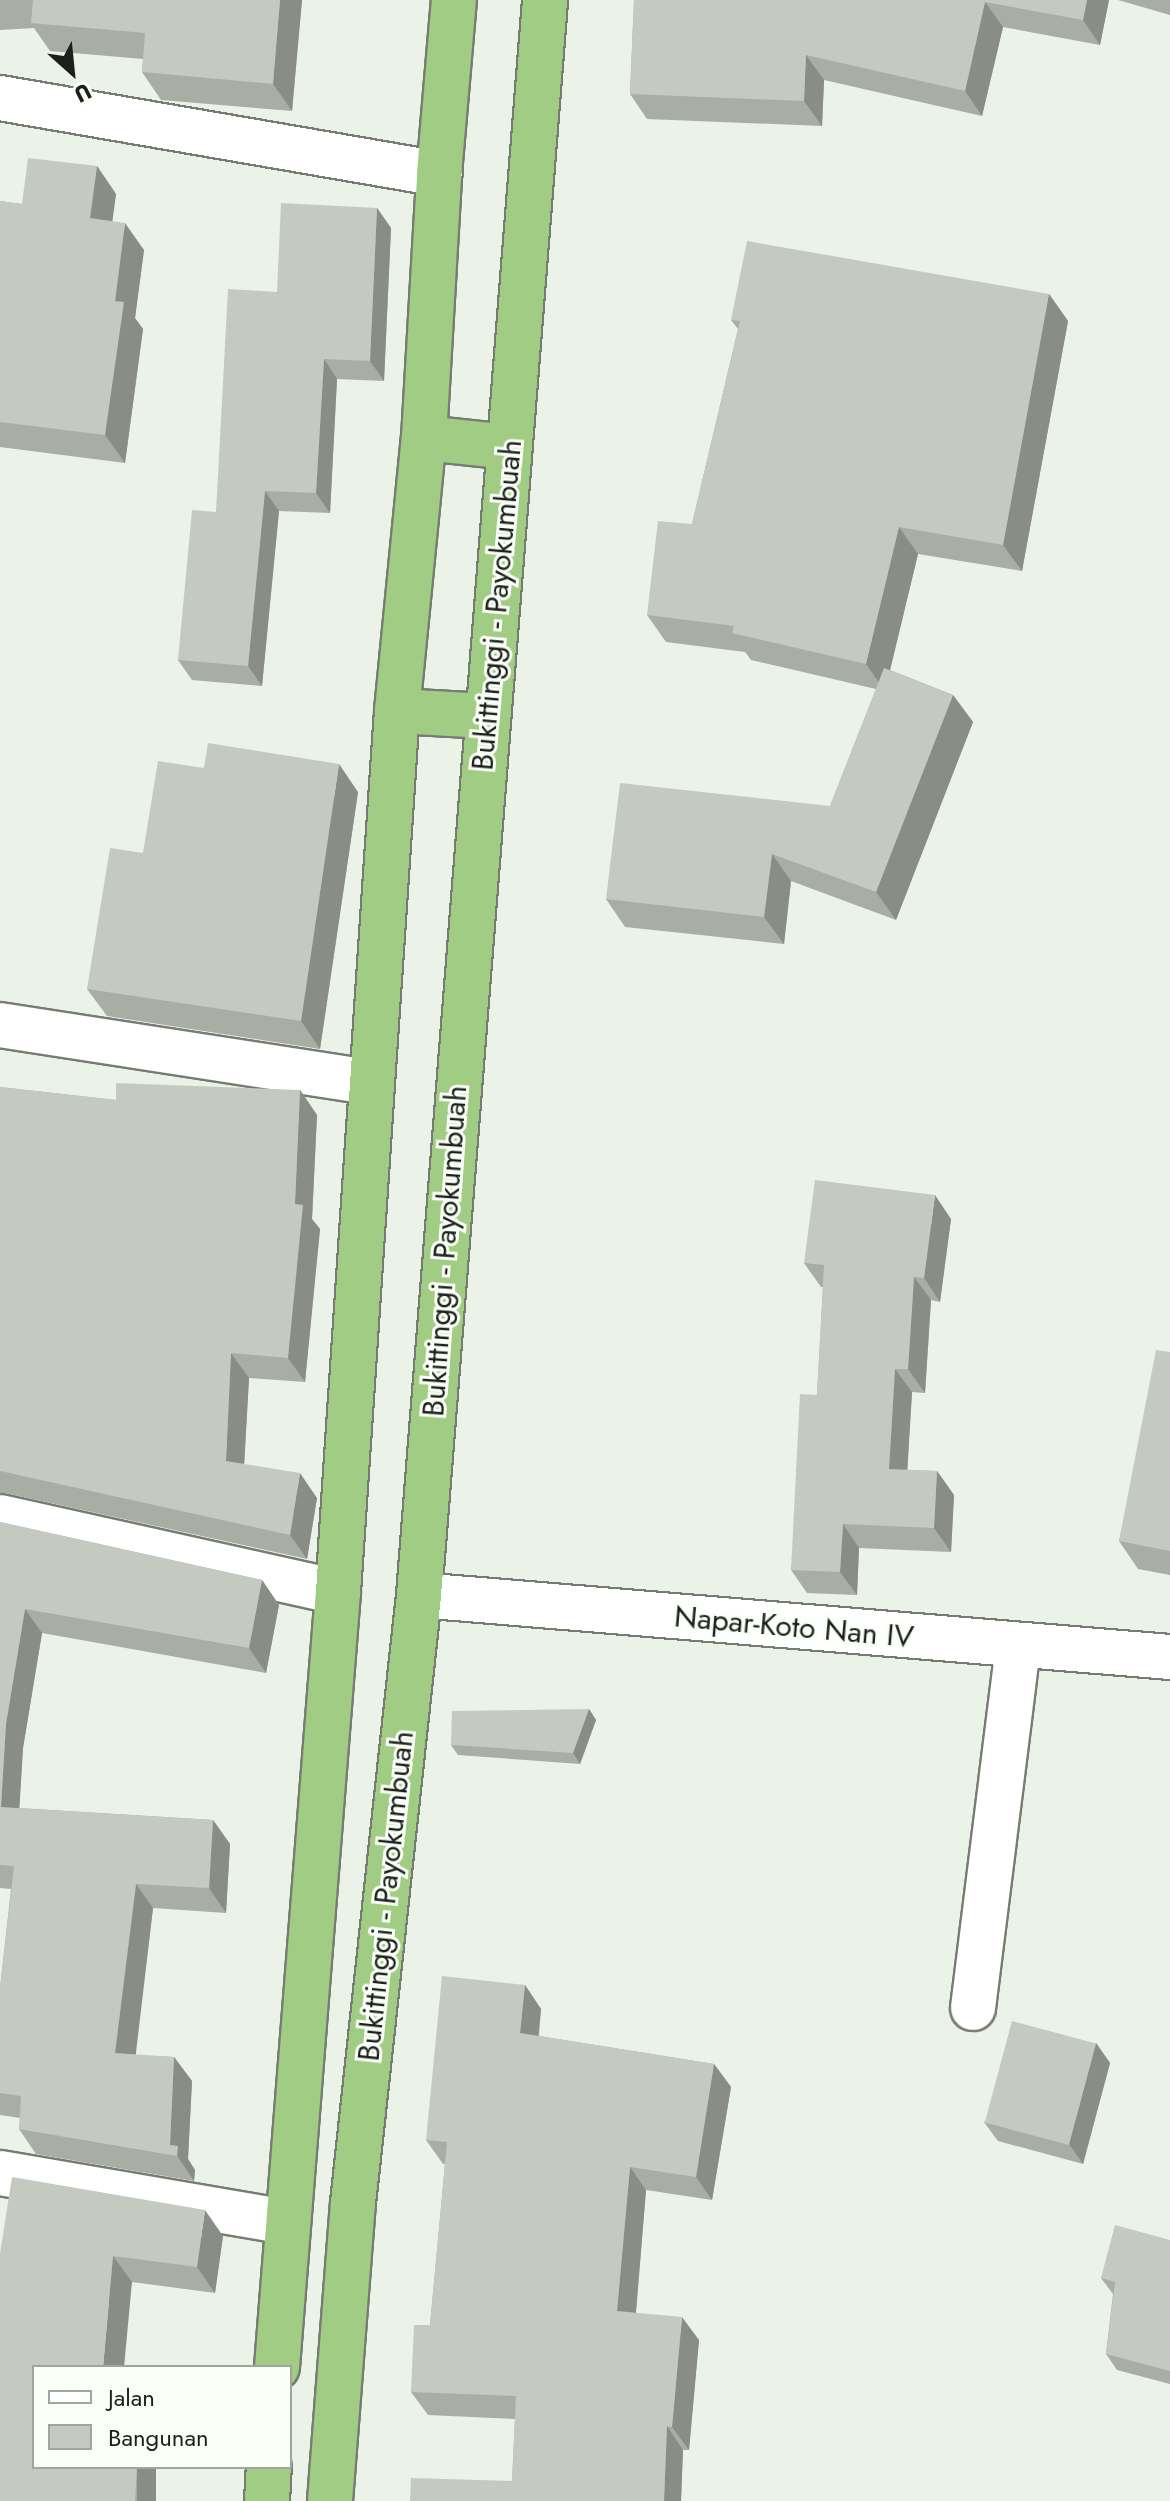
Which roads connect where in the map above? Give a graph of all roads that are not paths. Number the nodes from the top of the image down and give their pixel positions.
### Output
1 (454, 0) edge
2 (545, 0) edge
3 (0, 98) edge
4 (439, 174) junction
5 (424, 438) junction
6 (510, 447) junction
7 (397, 711) junction
8 (487, 716) junction
9 (0, 1025) edge
10 (370, 1082) junction
11 (0, 1517) edge
12 (338, 1592) junction
13 (419, 1595) junction
14 (1018, 1646) junction
15 (1170, 1657) edge
16 (973, 2008) dead end
17 (0, 2173) edge
18 (288, 2222) junction
19 (277, 2365) edge
20 (269, 2469) edge
21 (267, 2501) edge
22 (330, 2501) edge

1 - 4 highway
2 - 6 highway, Bukittinggi - Payokumbuah
3 - 4 street
4 - 5 highway
5 - 6 highway
5 - 7 highway
6 - 8 highway, Bukittinggi - Payokumbuah
7 - 8 highway
7 - 10 highway
8 - 13 highway, Bukittinggi - Payokumbuah
9 - 10 street
10 - 12 highway
11 - 12 street
12 - 18 highway
13 - 14 street, Napar-Koto Nan IV
13 - 22 highway, Bukittinggi - Payokumbuah
14 - 15 street, Napar-Koto Nan IV
14 - 16 street
17 - 18 street
18 - 19 highway
20 - 21 highway

